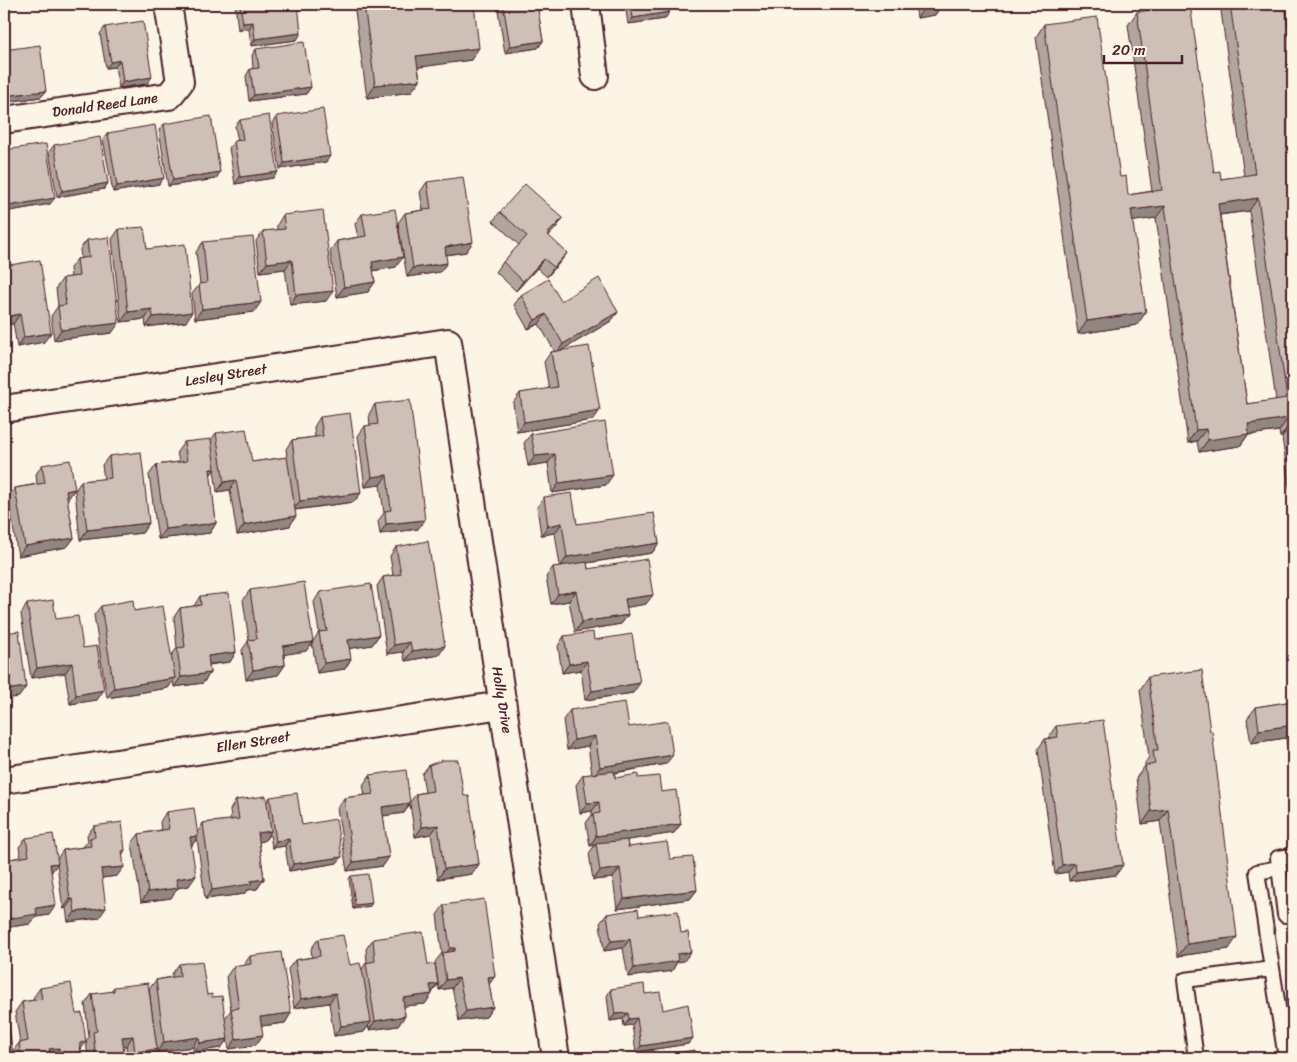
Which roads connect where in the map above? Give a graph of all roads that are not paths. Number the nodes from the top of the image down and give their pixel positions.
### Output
1 (168, 4) edge
2 (586, 4) edge
3 (595, 76) dead end
4 (4, 120) edge
5 (448, 342) joint
6 (4, 409) edge
7 (502, 704) junction
8 (4, 780) edge
9 (1293, 856) edge
10 (1279, 868) junction
11 (1293, 914) edge
12 (1272, 969) junction
13 (556, 1058) edge
14 (1196, 1058) edge
15 (1286, 1058) edge

1 - 4 street, Donald Reed Lane
2 - 3 street
5 - 6 street, Lesley Street
5 - 7 street, Holly Drive
7 - 8 street, Ellen Street
7 - 13 street, Holly Drive
9 - 10 lane
10 - 11 lane
10 - 12 lane
12 - 14 lane
12 - 15 lane

